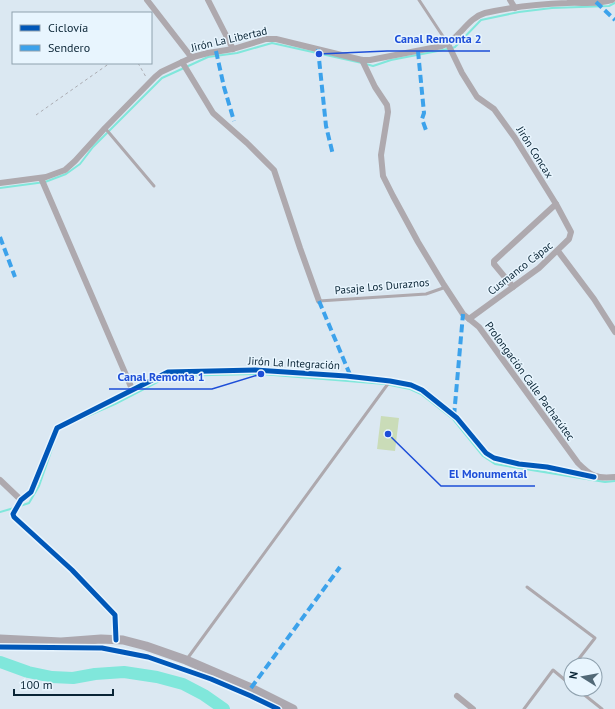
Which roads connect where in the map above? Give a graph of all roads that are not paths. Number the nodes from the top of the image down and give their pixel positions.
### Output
1 (147, 0) edge
2 (208, 0) edge
3 (418, 0) edge
4 (510, 0) edge
5 (612, 0) edge
6 (567, 1) edge
7 (515, 8) junction
8 (448, 44) junction
9 (233, 49) junction
10 (192, 58) junction
11 (362, 60) junction
12 (182, 62) junction
13 (105, 128) junction
14 (41, 178) junction
15 (0, 183) edge
16 (154, 186) dead end
17 (556, 204) junction
18 (558, 251) junction
19 (446, 287) junction
20 (513, 287) junction
21 (319, 301) joint
22 (469, 319) junction
23 (615, 332) edge
24 (390, 381) junction
25 (132, 389) junction
26 (594, 477) junction
27 (615, 477) edge
28 (0, 480) edge
29 (21, 500) junction
30 (527, 587) dead end
31 (0, 639) edge
32 (116, 640) junction
33 (580, 657) edge
34 (186, 660) junction
35 (563, 678) edge
36 (457, 696) dead end
37 (587, 697) edge
38 (293, 709) edge
39 (473, 709) edge
40 (524, 709) edge
41 (602, 709) edge

1 - 10 street
2 - 9 street
3 - 8 lane
4 - 7 street
5 - 6 street
6 - 7 street
7 - 8 street
8 - 11 street, Jirón La Libertad
8 - 17 street, Jirón Concax
9 - 10 street, Jirón La Libertad
9 - 11 street, Jirón La Libertad
10 - 12 street, Jirón La Libertad
11 - 19 street, Prolongación Calle Pachacútec
12 - 13 street, Jirón La Libertad
12 - 21 street
13 - 14 street, Jirón La Libertad
13 - 16 lane
14 - 15 street, Jirón La Libertad
14 - 25 street
17 - 18 street, Cusmanco Cápac
17 - 20 street
18 - 20 street, Cusmanco Cápac
18 - 23 street
19 - 21 lane, Pasaje Los Duraznos
19 - 22 street, Prolongación Calle Pachacútec
20 - 22 street, Cusmanco Cápac
22 - 26 street, Prolongación Calle Pachacútec
24 - 25 street, Jirón La Integración
24 - 26 street, Jirón La Integración
24 - 34 lane
25 - 29 street, Jirón La Integración
26 - 27 street
28 - 29 street
29 - 32 street
30 - 33 lane
31 - 32 main road
32 - 34 main road
34 - 38 main road
35 - 40 lane
36 - 39 street
37 - 41 lane

